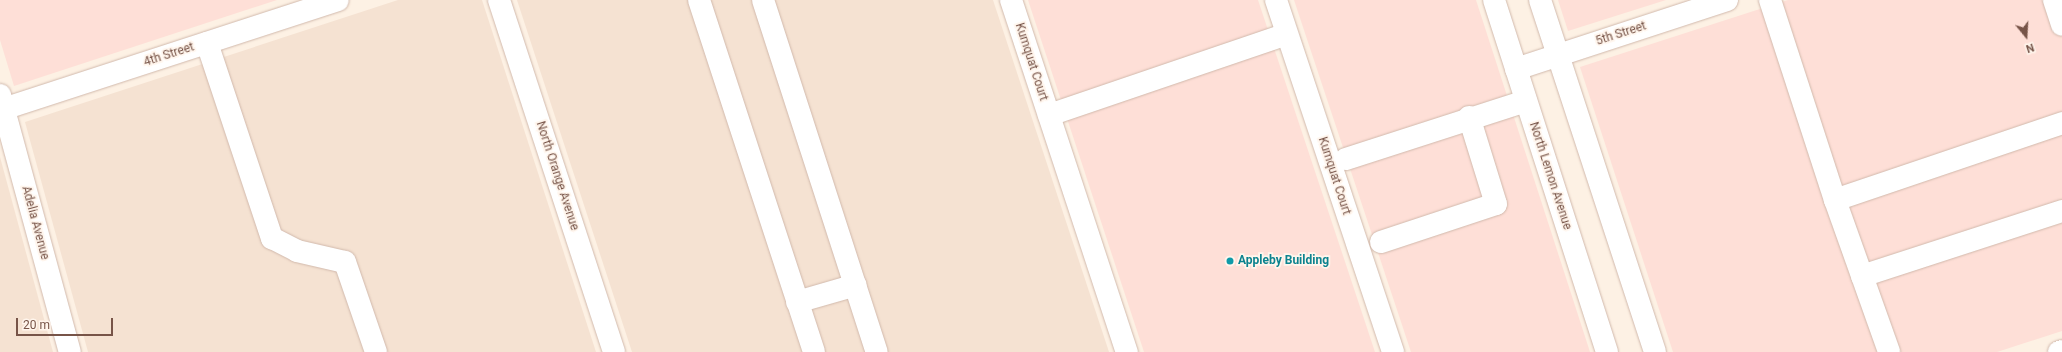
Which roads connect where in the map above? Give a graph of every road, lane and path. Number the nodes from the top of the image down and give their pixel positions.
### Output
1 (338, 0) edge
2 (499, 0) edge
3 (699, 0) edge
4 (764, 0) edge
5 (1011, 0) edge
6 (1276, 0) edge
7 (1494, 0) edge
8 (1540, 0) edge
9 (1727, 0) edge
10 (1770, 0) edge
11 (2054, 0) edge
12 (2062, 25) edge
13 (1287, 34) junction
14 (207, 43) junction
15 (1558, 54) junction
16 (1516, 69) junction
17 (1526, 101) junction
18 (1, 105) edge
19 (1049, 115) junction
20 (1469, 117) junction
21 (2062, 124) edge
22 (1346, 159) dead end
23 (1835, 200) junction
24 (2062, 211) edge
25 (1381, 242) dead end
26 (1862, 276) junction
27 (856, 285) junction
28 (797, 302) junction
29 (2062, 351) edge
30 (70, 352) edge
31 (376, 352) edge
32 (614, 352) edge
33 (814, 352) edge
34 (877, 352) edge
35 (1126, 352) edge
36 (1393, 352) edge
37 (1607, 352) edge
38 (1655, 352) edge
39 (1889, 352) edge
40 (2058, 352) edge

1 - 14 street, 4th Street
2 - 32 street, North Orange Avenue
3 - 28 street
4 - 27 street
5 - 19 street, Kumquat Court
6 - 13 street, Kumquat Court
7 - 16 street, North Lemon Avenue
8 - 15 street
9 - 15 street, 5th Street
10 - 23 street
11 - 12 street
13 - 19 street
13 - 36 street, Kumquat Court
14 - 18 street, 4th Street
14 - 31 street
15 - 16 street, 5th Street
15 - 38 street
16 - 17 street, North Lemon Avenue
17 - 20 street
17 - 37 street, North Lemon Avenue
18 - 30 street, Adelia Avenue
19 - 35 street, Kumquat Court
20 - 22 street
20 - 25 street
21 - 23 street
23 - 26 street
24 - 26 street
26 - 39 street
27 - 28 street
27 - 34 street
28 - 33 street
29 - 40 street

